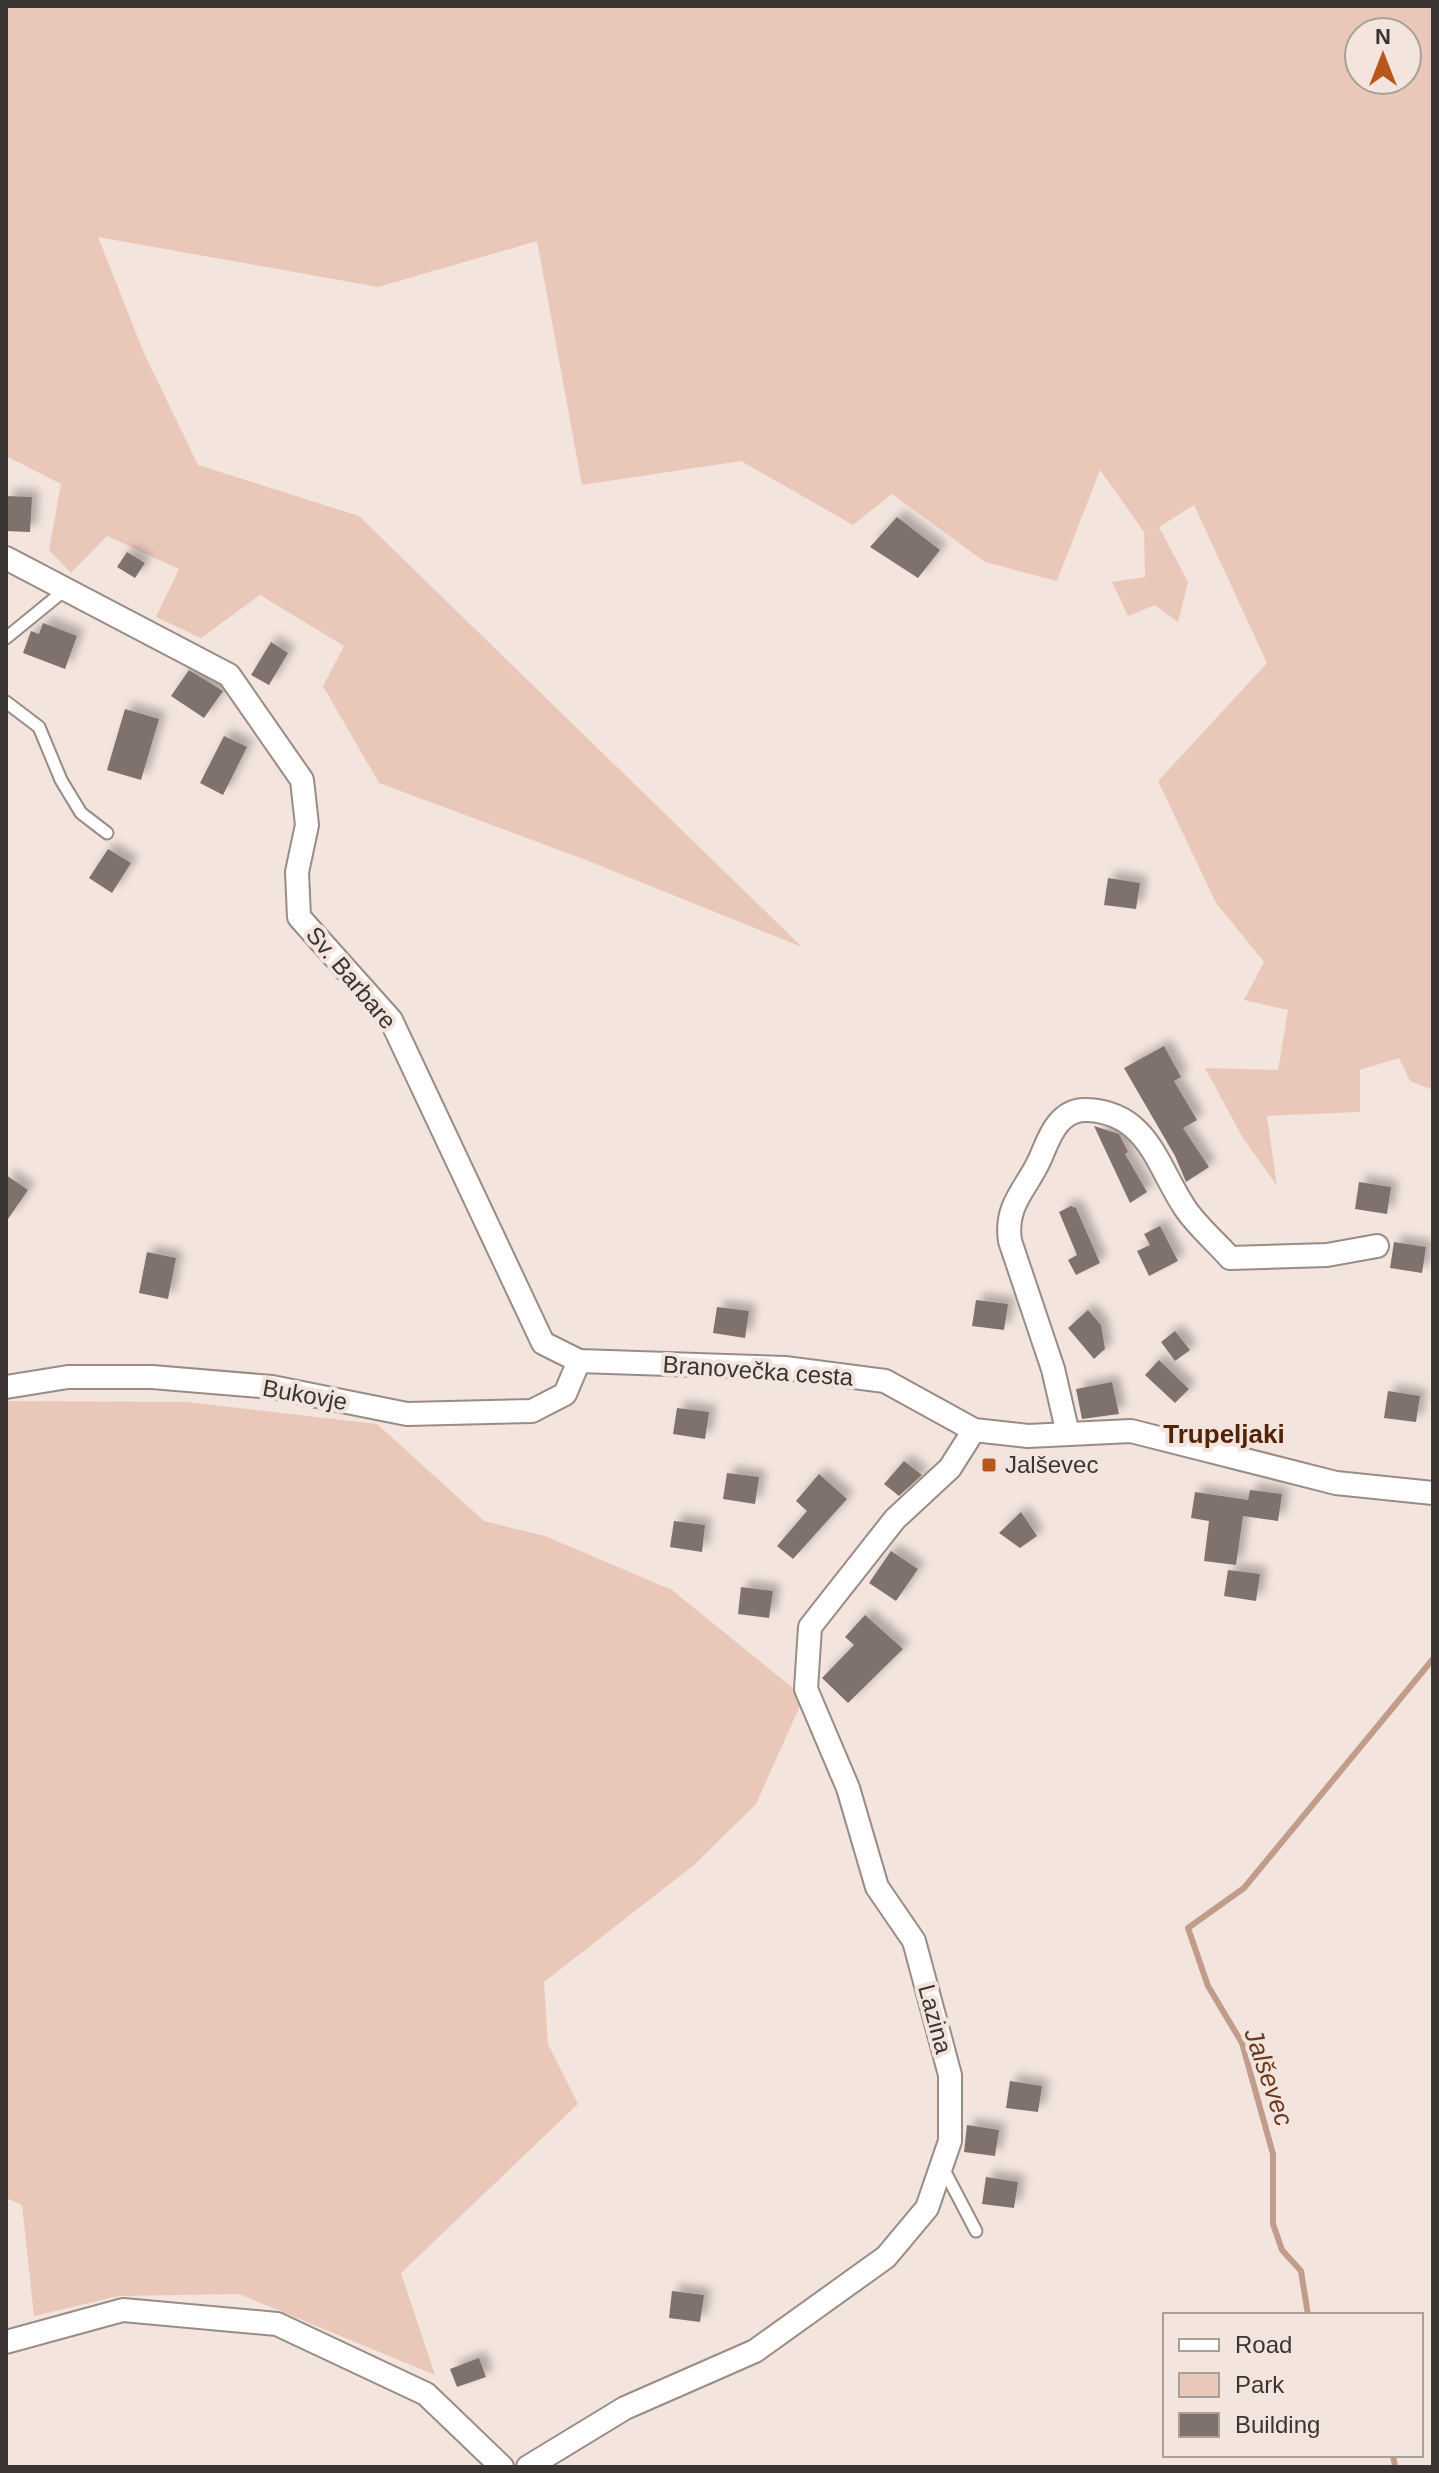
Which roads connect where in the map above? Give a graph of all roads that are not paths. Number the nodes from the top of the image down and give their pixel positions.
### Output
1 (6, 558) edge
2 (66, 589) junction
3 (6, 638) edge
4 (6, 702) edge
5 (107, 833) dead end
6 (1377, 1246) dead end
7 (579, 1361) junction
8 (6, 1387) edge
9 (974, 1430) junction
10 (1068, 1434) junction
11 (1433, 1493) edge
12 (943, 2167) junction
13 (976, 2231) dead end
14 (6, 2342) edge
15 (502, 2467) edge
16 (528, 2467) edge

1 - 2 street, Sv. Barbare
2 - 3 lane
2 - 7 street, Sv. Barbare
4 - 5 lane
6 - 10 street
7 - 8 street, Bukovje
7 - 9 street, Branovečka cesta
9 - 10 street, Branovečka cesta
9 - 12 street, Lazina
10 - 11 street, Branovečka cesta
12 - 13 lane
12 - 16 street, Lazina
14 - 15 street

